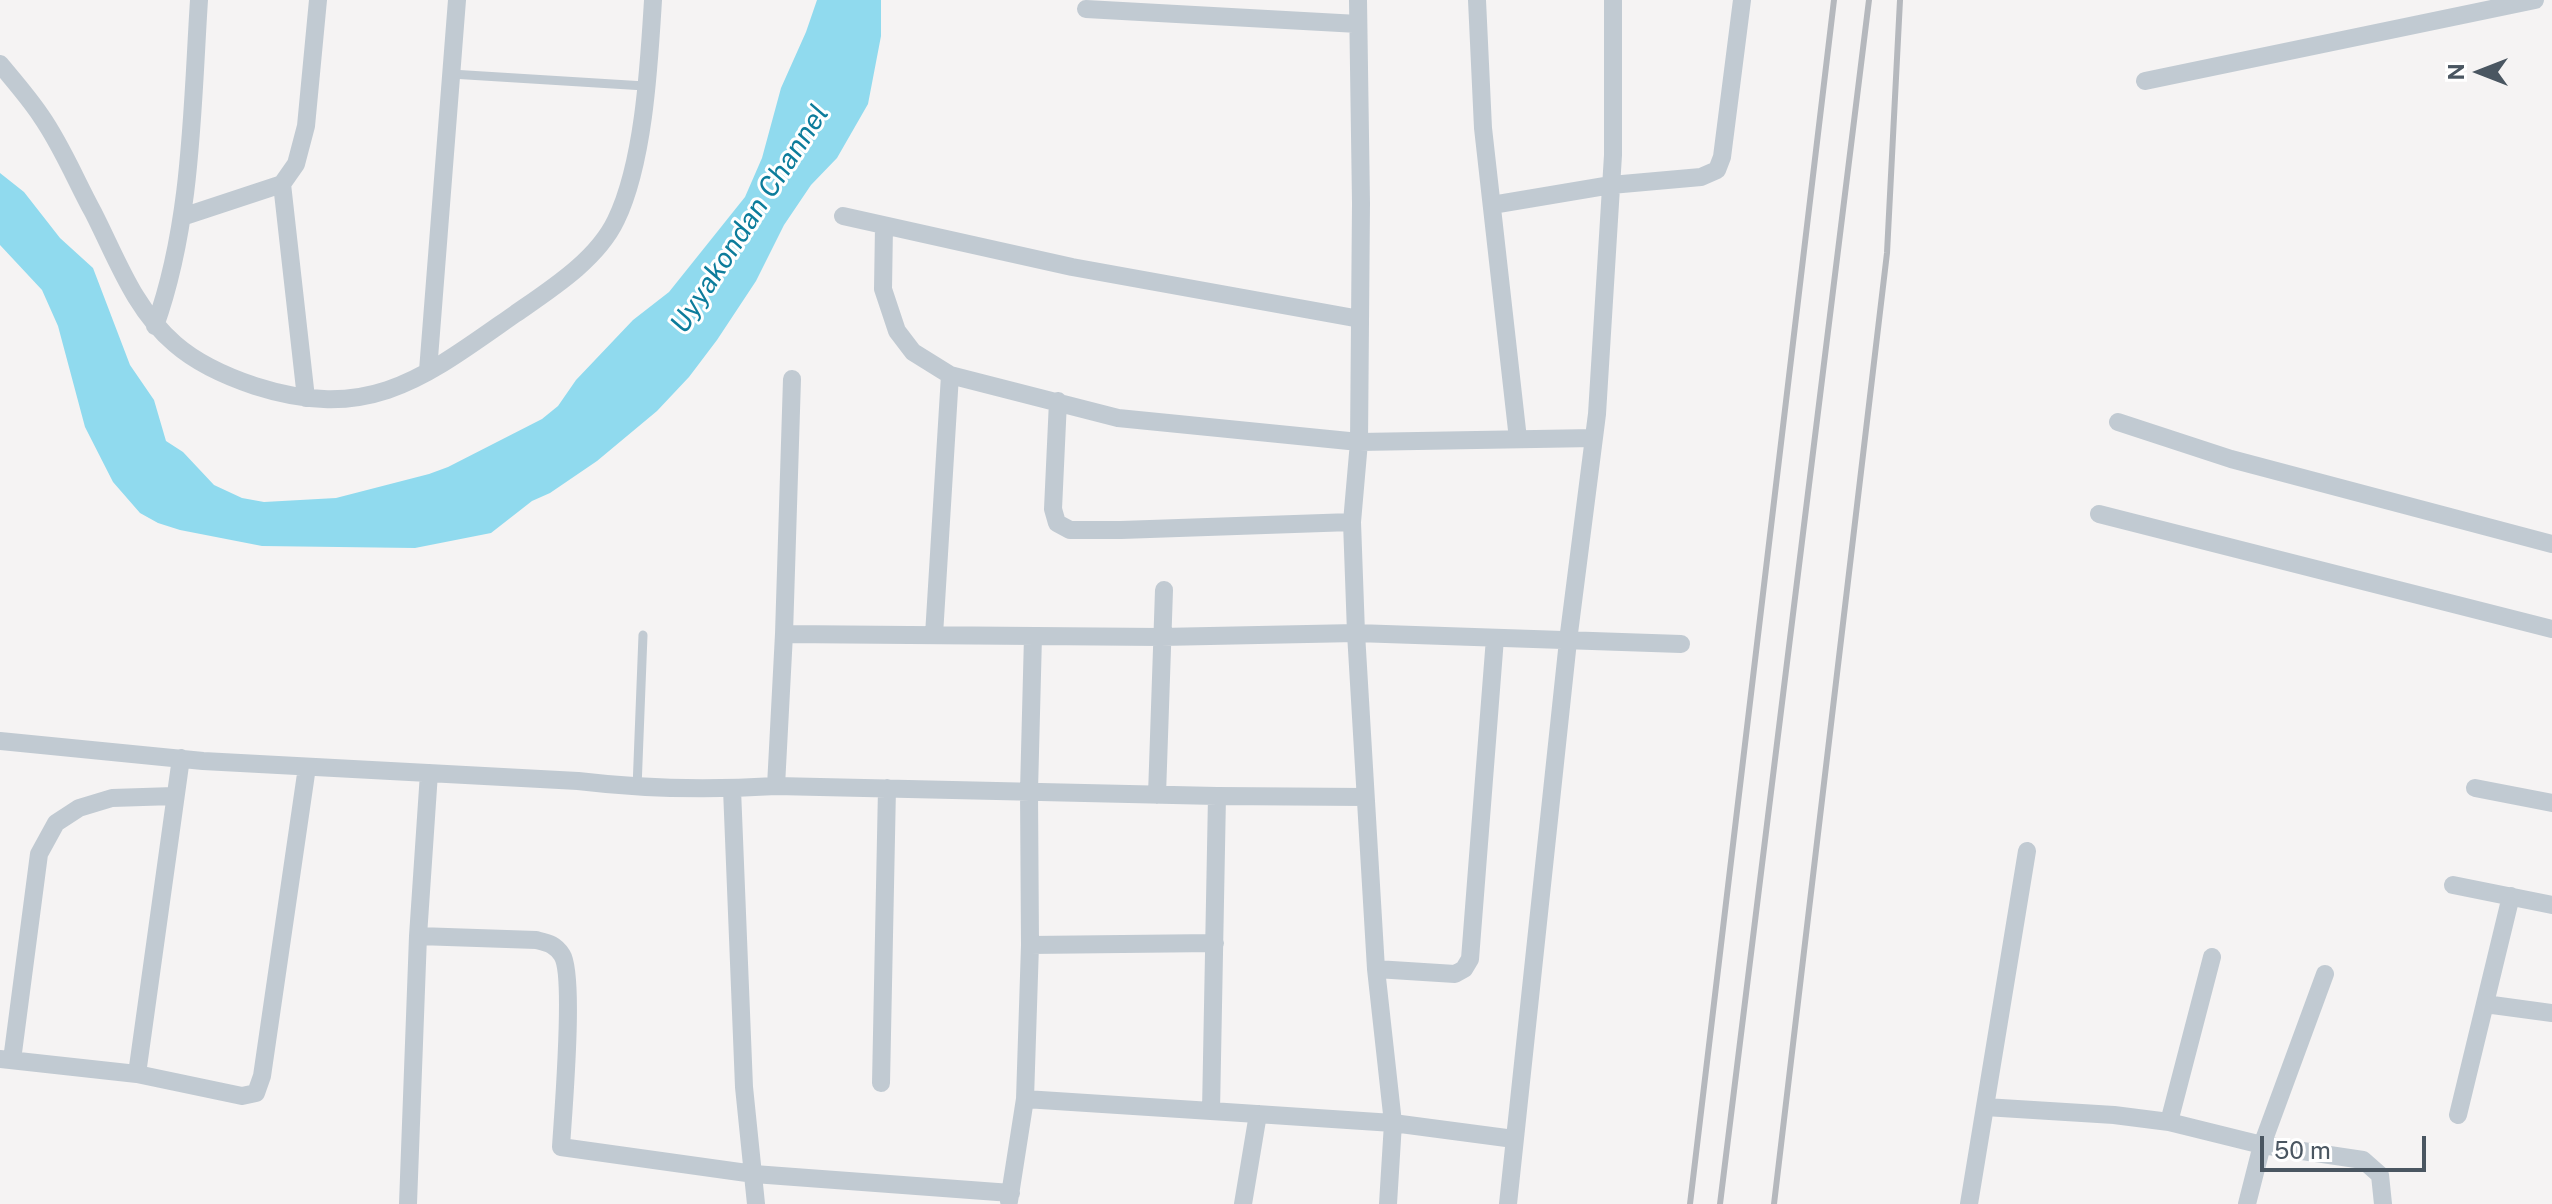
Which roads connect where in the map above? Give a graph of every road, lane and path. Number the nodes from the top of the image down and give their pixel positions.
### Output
1 (199, 0) edge
2 (318, 0) edge
3 (457, 0) edge
4 (653, 0) edge
5 (1358, 0) edge
6 (1477, 0) edge
7 (1613, 0) edge
8 (1742, 0) edge
9 (2535, 0) edge
10 (1156, 6) edge
11 (1086, 9) dead end
12 (1358, 24) junction
13 (0, 64) edge
14 (451, 74) junction
15 (2145, 81) dead end
16 (645, 86) junction
17 (282, 184) junction
18 (1611, 185) junction
19 (1492, 205) junction
20 (843, 216) dead end
21 (182, 217) junction
22 (884, 226) junction
23 (1360, 319) junction
24 (155, 326) junction
25 (428, 371) junction
26 (950, 375) junction
27 (792, 379) dead end
28 (306, 398) junction
29 (1058, 401) junction
30 (2118, 422) dead end
31 (1594, 438) junction
32 (1518, 439) junction
33 (1359, 442) junction
34 (2099, 514) dead end
35 (1352, 522) junction
36 (2552, 544) edge
37 (1164, 590) dead end
38 (2552, 629) edge
39 (1356, 633) junction
40 (784, 634) junction
41 (643, 635) dead end
42 (934, 635) junction
43 (1033, 636) junction
44 (1161, 637) junction
45 (1495, 638) junction
46 (1568, 641) junction
47 (1681, 644) dead end
48 (0, 741) edge
49 (181, 758) junction
50 (307, 767) junction
51 (429, 773) junction
52 (776, 786) junction
53 (637, 788) junction
54 (887, 788) junction
55 (2475, 788) dead end
56 (732, 789) junction
57 (1029, 791) junction
58 (1157, 795) junction
59 (174, 796) junction
60 (1217, 796) junction
61 (1365, 797) junction
62 (2552, 803) edge
63 (2027, 851) dead end
64 (2453, 885) dead end
65 (2511, 896) junction
66 (2552, 905) edge
67 (418, 936) junction
68 (1215, 943) junction
69 (1030, 945) junction
70 (2212, 957) dead end
71 (1376, 969) junction
72 (2325, 974) dead end
73 (2485, 1004) junction
74 (2552, 1013) edge
75 (6, 1060) edge
76 (137, 1074) junction
77 (881, 1083) dead end
78 (1025, 1099) junction
79 (1985, 1107) junction
80 (1211, 1111) junction
81 (1258, 1114) junction
82 (2458, 1115) dead end
83 (2169, 1122) junction
84 (1393, 1123) junction
85 (1514, 1139) junction
86 (2262, 1145) junction
87 (754, 1174) junction
88 (1010, 1198) edge
89 (408, 1204) edge
90 (756, 1204) edge
91 (1243, 1204) edge
92 (1388, 1204) edge
93 (1508, 1204) edge
94 (1969, 1204) edge
95 (2247, 1204) edge
96 (2383, 1204) edge

1 - 21 street
2 - 17 street
3 - 14 street
4 - 16 street
5 - 12 street
6 - 19 street
7 - 18 street
8 - 18 street
9 - 15 street
10 - 11 street
10 - 12 street
12 - 23 street
13 - 24 street
14 - 16 lane
14 - 25 street
16 - 25 street
17 - 21 street
17 - 28 street
18 - 19 street
18 - 31 street
19 - 32 street
20 - 22 street
21 - 24 street
22 - 23 street
22 - 26 street
23 - 33 street
24 - 28 street
25 - 28 street
26 - 29 street
26 - 42 street
27 - 40 street
29 - 33 street
29 - 35 street
30 - 36 street
31 - 32 street
31 - 46 street
32 - 33 street
33 - 35 street
34 - 38 street
35 - 39 street
37 - 44 street
39 - 44 street
39 - 45 street
39 - 61 street
40 - 42 street
40 - 52 street
41 - 53 lane
42 - 43 street
43 - 44 street
43 - 57 street
44 - 58 street
45 - 46 street
45 - 71 street
46 - 47 street
46 - 85 street
48 - 49 street
49 - 50 street
49 - 59 street
50 - 51 street
50 - 76 street
51 - 53 street
51 - 67 street
52 - 54 street
52 - 56 street
53 - 56 street
54 - 57 street
54 - 77 street
55 - 62 street
56 - 87 street
57 - 58 street
57 - 69 street
58 - 60 street
59 - 75 street
59 - 76 street
60 - 61 street
60 - 68 street
61 - 71 street
63 - 79 street
64 - 65 street
65 - 66 street
65 - 73 street
67 - 87 street
67 - 89 street
68 - 69 street
68 - 80 street
69 - 78 street
70 - 83 street
71 - 84 street
72 - 86 street
73 - 74 street
73 - 82 street
75 - 76 street
78 - 80 street
78 - 88 street
79 - 83 street
79 - 94 street
80 - 81 street
81 - 84 street
81 - 91 street
83 - 86 street
84 - 85 street
84 - 92 street
85 - 93 street
86 - 95 street
86 - 96 street
87 - 88 street
87 - 90 street

